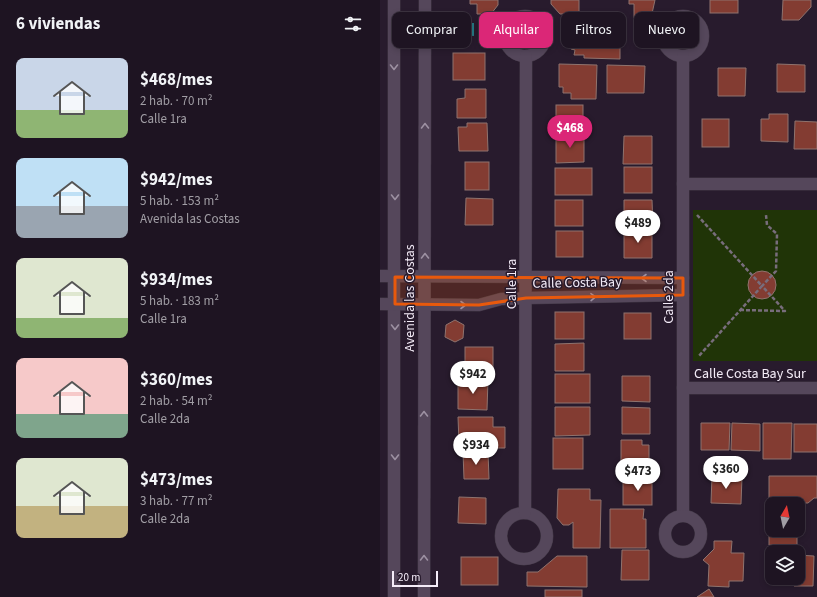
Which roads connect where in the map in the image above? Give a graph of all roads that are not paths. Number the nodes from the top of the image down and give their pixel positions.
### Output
1 (394, 0) edge
2 (425, 0) edge
3 (526, 56) dead end
4 (683, 56) dead end
5 (683, 184) junction
6 (817, 184) edge
7 (380, 276) edge
8 (424, 276) junction
9 (395, 277) junction
10 (526, 277) junction
11 (683, 278) junction
12 (683, 295) junction
13 (526, 298) junction
14 (380, 304) edge
15 (395, 304) junction
16 (424, 304) junction
17 (683, 388) junction
18 (817, 388) edge
19 (525, 513) dead end
20 (683, 515) dead end
21 (394, 597) edge
22 (424, 597) edge

1 -> 9 street, Avenida las Costas
8 -> 2 street, Avenida las Costas
3 - 10 street, Calle 1ra
4 - 5 street, Calle 2da
5 - 6 street
5 - 11 street, Calle 2da
7 - 9 street
8 - 9 street, Calle Costa Bay
8 - 10 street, Calle Costa Bay
8 - 16 street, Avenida las Costas
9 - 15 street, Avenida las Costas
11 -> 10 street, Calle Costa Bay
10 - 13 street, Calle 1ra
11 - 12 street, Calle 2da
13 -> 12 street, Calle Costa Bay
12 - 17 street, Calle 2da
16 -> 13 street, Calle Costa Bay
13 - 19 street, Calle 1ra
14 - 15 street
15 - 16 street, Calle Costa Bay
15 -> 21 street, Avenida las Costas
22 -> 16 street, Avenida las Costas
17 - 18 street, Calle Costa Bay Sur
17 - 20 street, Calle 2da

